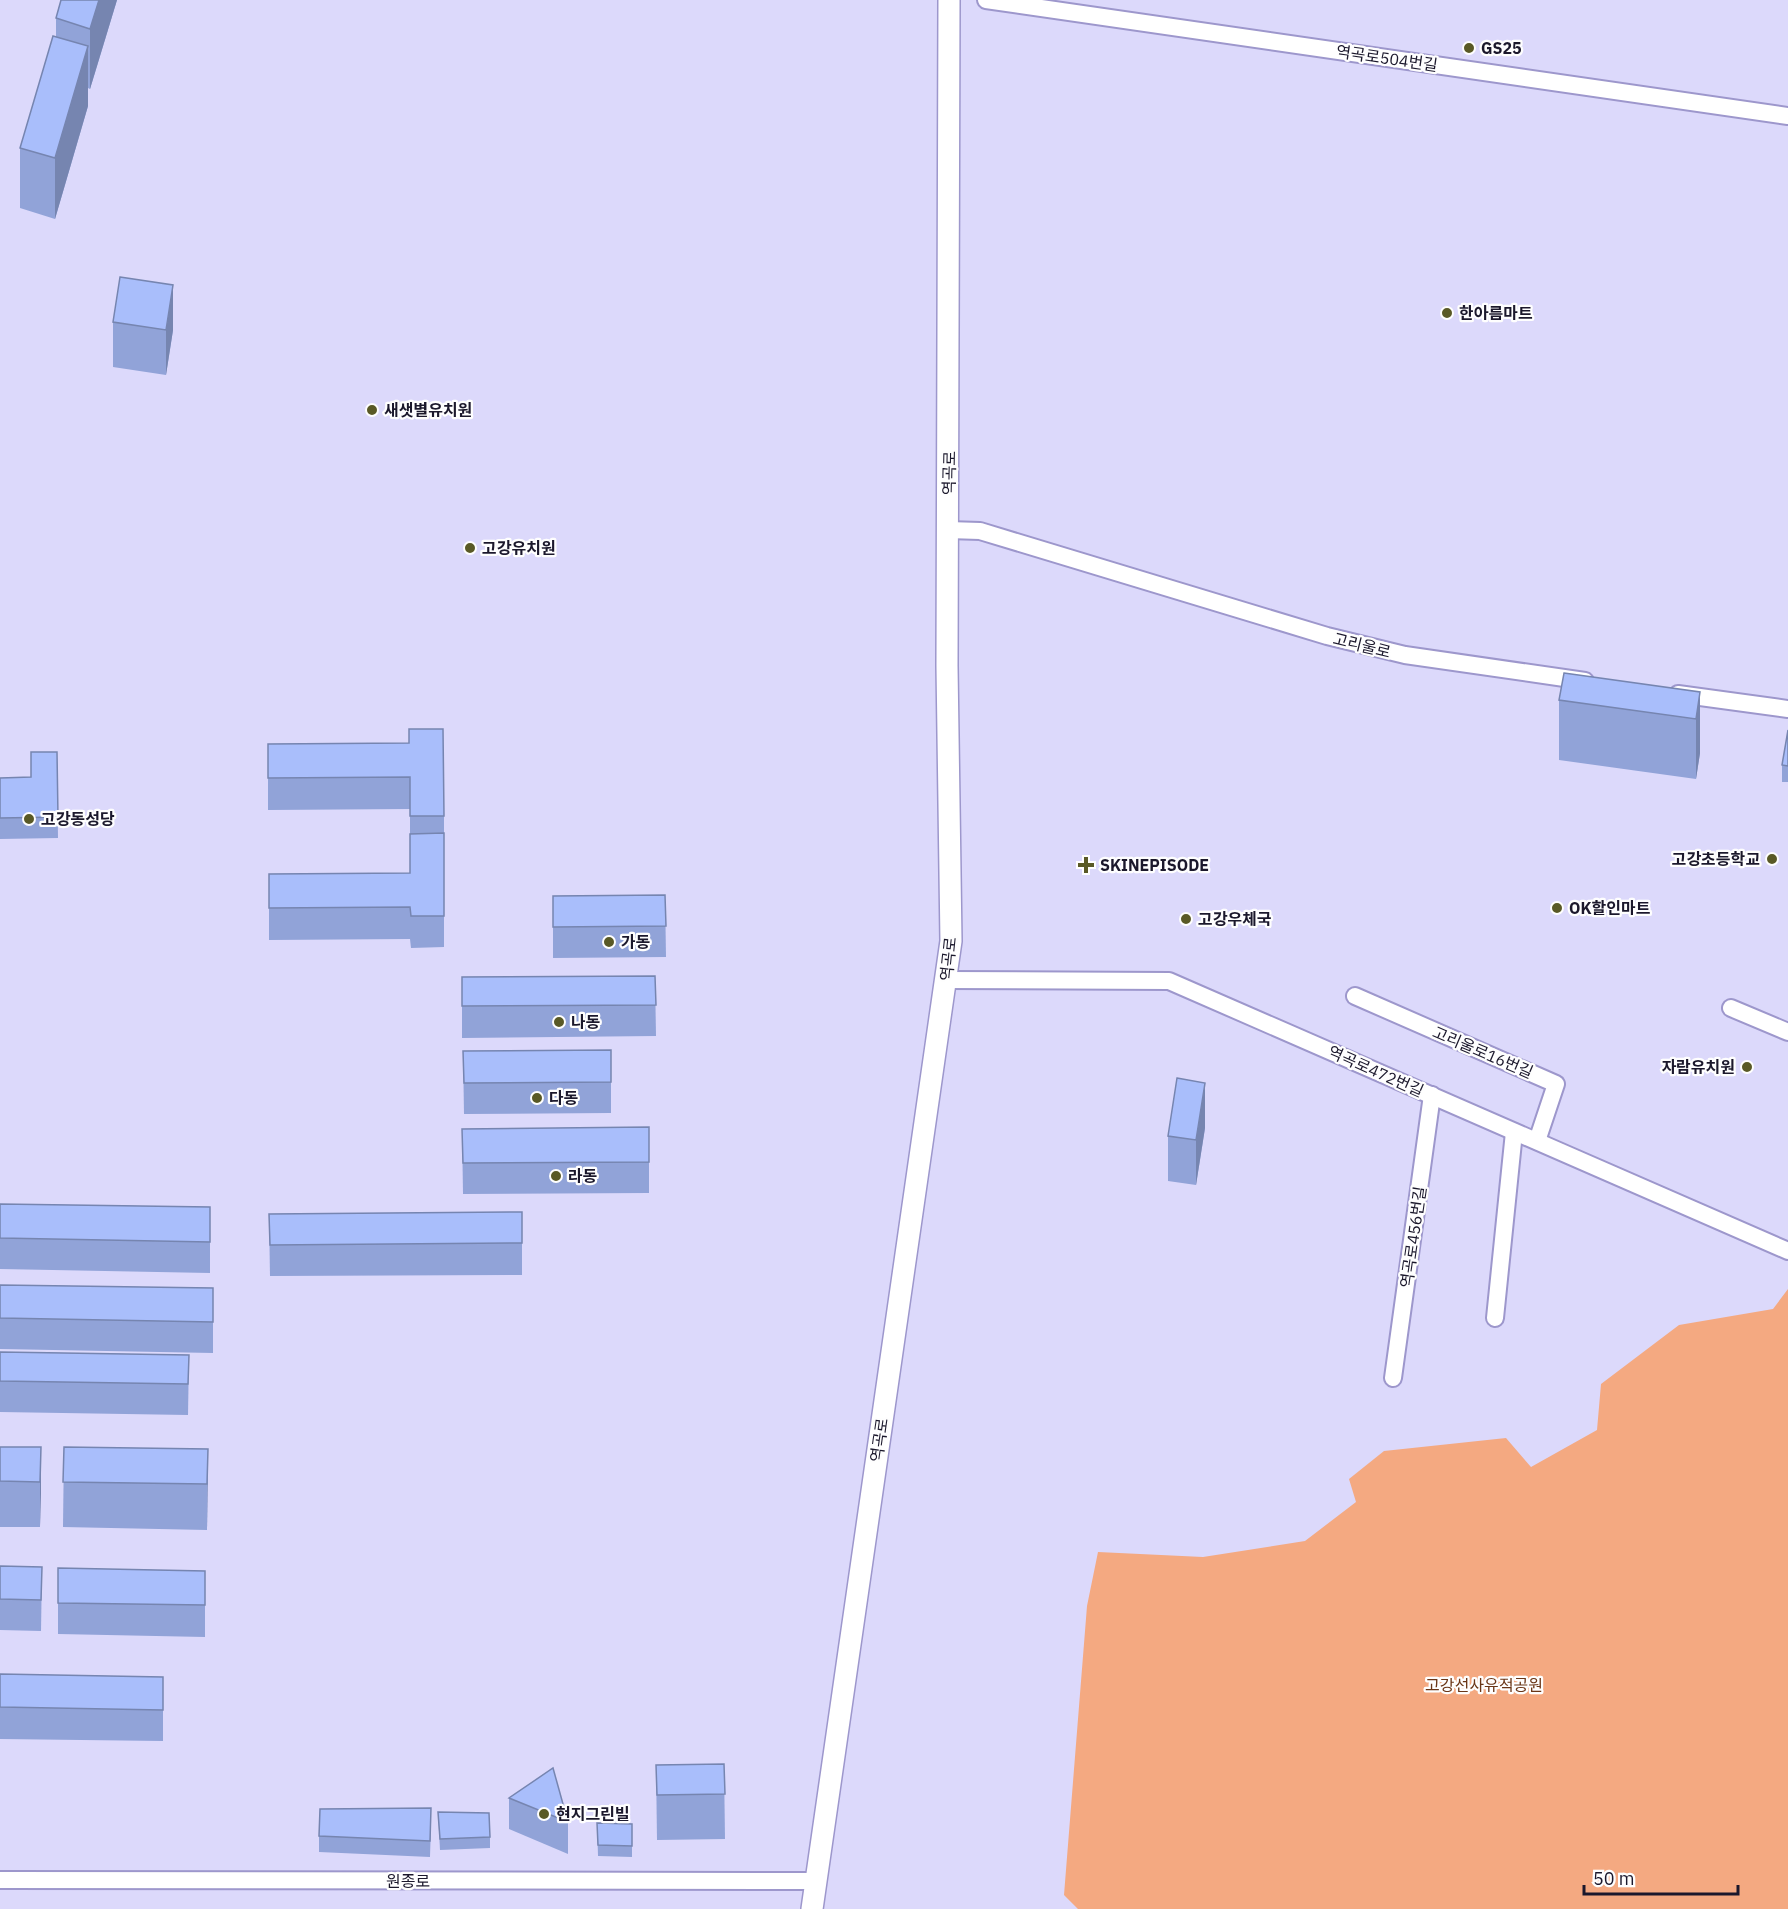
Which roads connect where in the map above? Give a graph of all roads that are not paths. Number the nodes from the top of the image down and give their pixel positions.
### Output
1 (949, 0) edge
2 (986, 0) edge
3 (1788, 116) edge
4 (948, 530) junction
5 (1605, 683) edge
6 (1664, 692) edge
7 (1788, 709) edge
8 (946, 980) junction
9 (1354, 996) dead end
10 (1731, 1008) dead end
11 (1788, 1032) edge
12 (1432, 1095) junction
13 (1514, 1131) junction
14 (1537, 1141) junction
15 (1788, 1251) edge
16 (1495, 1318) dead end
17 (1393, 1378) dead end
18 (0, 1880) edge
19 (817, 1881) junction
20 (812, 1909) edge

1 - 4 street, 역곡로
2 - 3 street, 역곡로504번길
4 - 5 street, 고리울로
4 - 8 street, 역곡로
6 - 7 street
8 - 12 street, 역곡로472번길
8 - 19 street, 역곡로
9 - 14 street, 고리울로16번길
10 - 11 street
12 - 13 street, 역곡로472번길
12 - 17 street, 역곡로456번길
13 - 14 street, 역곡로472번길
13 - 16 street
14 - 15 street, 역곡로472번길
18 - 19 street, 원종로
19 - 20 street, 역곡로

